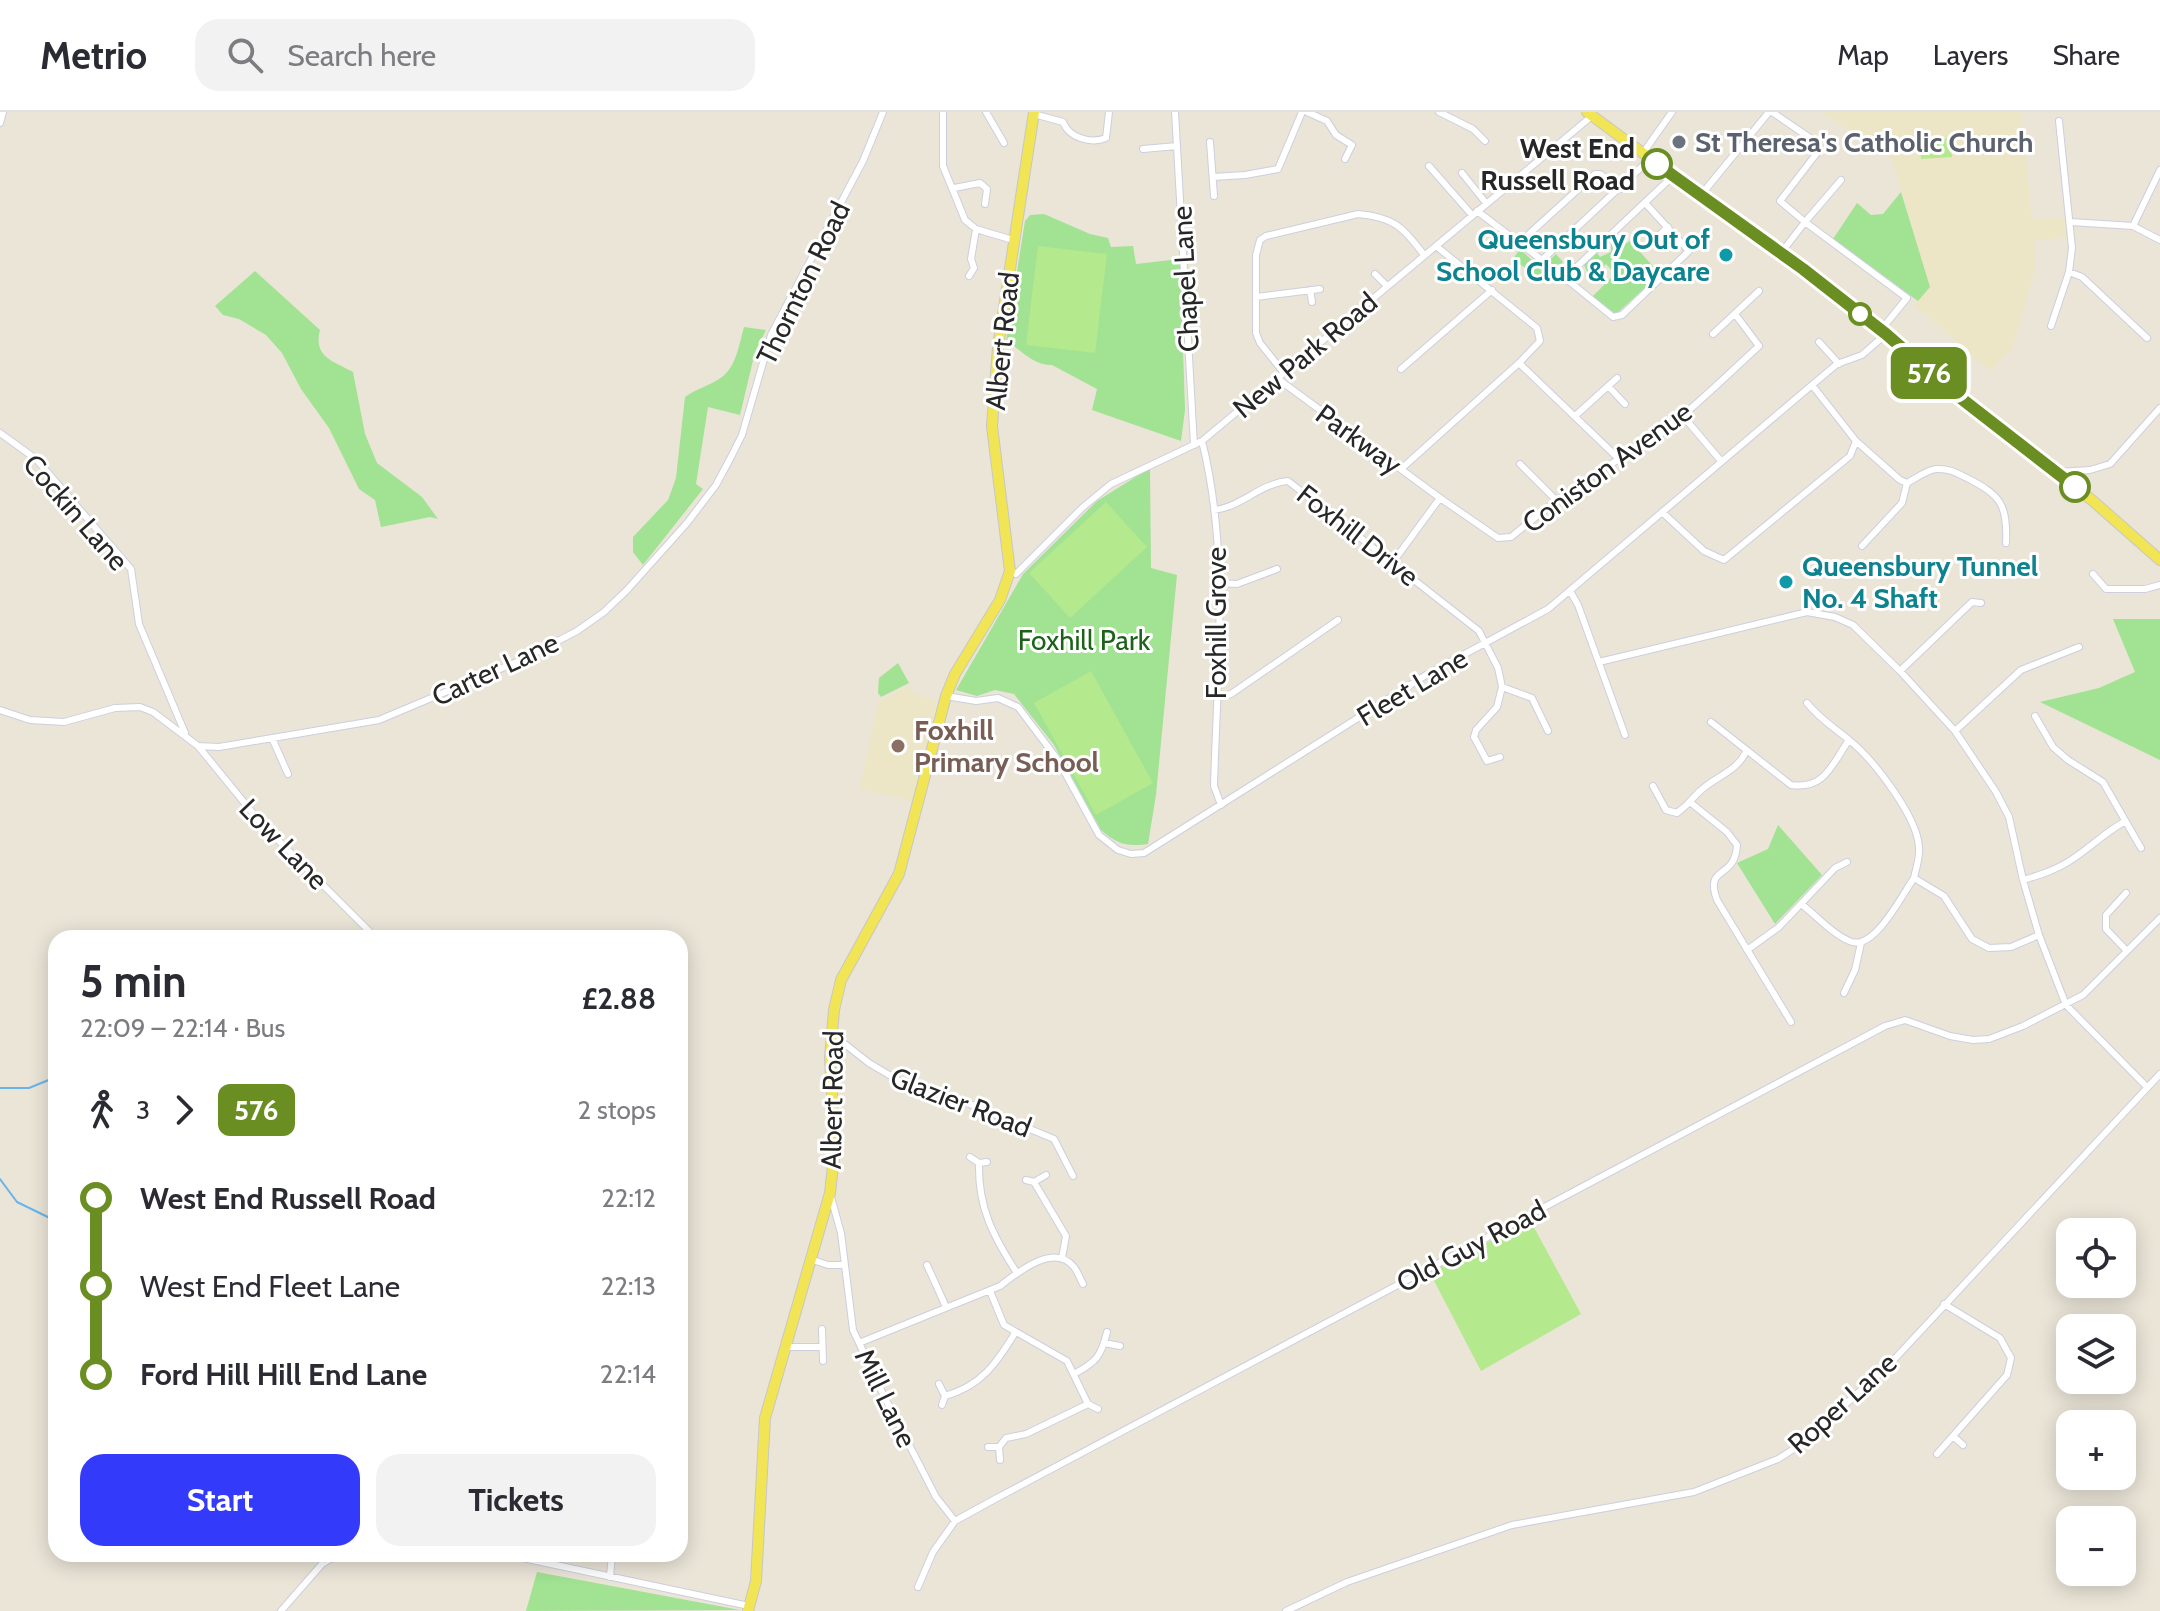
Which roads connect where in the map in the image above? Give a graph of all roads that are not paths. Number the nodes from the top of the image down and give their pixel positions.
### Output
1 (3, 112) edge
2 (883, 112) edge
3 (943, 112) edge
4 (986, 112) edge
5 (1109, 112) edge
6 (1175, 112) edge
7 (1304, 112) edge
8 (1439, 112) edge
9 (1672, 112) edge
10 (1770, 112) edge
11 (1034, 113) edge
12 (1589, 114) edge
13 (2059, 121) dead end
14 (0, 123) edge
15 (1485, 141) dead end
16 (1210, 142) dead end
17 (1004, 143) dead end
18 (1177, 146) junction
19 (1143, 149) dead end
20 (1647, 156) junction
21 (1345, 159) dead end
22 (1429, 166) dead end
23 (2160, 170) edge
24 (1462, 173) dead end
25 (1674, 175) junction
26 (1213, 177) junction
27 (1841, 180) dead end
28 (954, 188) junction
29 (1620, 189) junction
30 (1701, 195) junction
31 (1214, 196) dead end
32 (1486, 203) junction
33 (985, 204) dead end
34 (1646, 204) junction
35 (1474, 213) junction
36 (1805, 222) junction
37 (2071, 222) junction
38 (2133, 226) junction
39 (1668, 227) junction
40 (976, 229) junction
41 (1013, 240) junction
42 (2160, 240) edge
43 (1653, 241) dead end
44 (1519, 243) junction
45 (1436, 246) junction
46 (1781, 253) junction
47 (1424, 255) junction
48 (2069, 272) junction
49 (1375, 274) dead end
50 (969, 276) dead end
51 (1387, 286) junction
52 (1320, 289) dead end
53 (1310, 290) junction
54 (1492, 290) junction
55 (1759, 291) dead end
56 (1256, 297) junction
57 (1312, 302) dead end
58 (1735, 314) junction
59 (2051, 326) dead end
60 (1884, 332) junction
61 (1713, 334) dead end
62 (2147, 338) dead end
63 (1819, 342) dead end
64 (1519, 363) junction
65 (1839, 364) junction
66 (1401, 369) dead end
67 (1284, 373) junction
68 (1617, 378) dead end
69 (1278, 379) junction
70 (1812, 385) junction
71 (1608, 386) junction
72 (1625, 404) dead end
73 (2160, 408) edge
74 (1575, 416) junction
75 (1683, 416) junction
76 (0, 433) edge
77 (1202, 441) junction
78 (1856, 441) junction
79 (1194, 445) junction
80 (731, 457) joint
81 (1619, 459) junction
82 (1721, 461) junction
83 (1520, 464) dead end
84 (1401, 469) junction
85 (2057, 472) junction
86 (1907, 483) junction
87 (1440, 498) junction
88 (1556, 500) junction
89 (1214, 510) junction
90 (1662, 512) junction
91 (2006, 543) dead end
92 (1862, 546) dead end
93 (2160, 560) edge
94 (1393, 562) junction
95 (1277, 569) dead end
96 (1010, 571) junction
97 (2093, 574) dead end
98 (1219, 583) junction
99 (2160, 585) edge
100 (1570, 591) junction
101 (1981, 603) dead end
102 (1338, 620) dead end
103 (1487, 643) junction
104 (2079, 647) dead end
105 (1599, 662) junction
106 (1900, 671) junction
107 (1502, 687) junction
108 (946, 696) junction
109 (1216, 698) junction
110 (1807, 703) dead end
111 (0, 710) edge
112 (2035, 716) dead end
113 (1711, 722) dead end
114 (1548, 731) dead end
115 (1955, 731) junction
116 (1625, 735) dead end
117 (187, 736) junction
118 (272, 738) junction
119 (1849, 740) junction
120 (198, 746) junction
121 (1746, 752) junction
122 (1500, 757) dead end
123 (1487, 761) junction
124 (1480, 767) dead end
125 (288, 774) dead end
126 (1653, 786) dead end
127 (1691, 803) junction
128 (1221, 805) junction
129 (2124, 822) junction
130 (2141, 848) dead end
131 (1847, 862) dead end
132 (1914, 878) junction
133 (2023, 880) junction
134 (2126, 893) dead end
135 (1801, 904) junction
136 (2160, 918) edge
137 (368, 930) edge
138 (2039, 935) junction
139 (1861, 943) junction
140 (1747, 950) junction
141 (2127, 951) junction
142 (1844, 993) dead end
143 (2066, 1005) junction
144 (1791, 1022) dead end
145 (832, 1034) junction
146 (2160, 1074) edge
147 (2147, 1087) junction
148 (970, 1157) dead end
149 (1046, 1175) dead end
150 (1073, 1176) dead end
151 (830, 1193) junction
152 (1062, 1258) junction
153 (810, 1259) junction
154 (845, 1265) junction
155 (927, 1265) dead end
156 (1017, 1273) junction
157 (1079, 1276) junction
158 (1068, 1280) dead end
159 (1083, 1284) dead end
160 (990, 1291) junction
161 (1944, 1304) junction
162 (946, 1307) junction
163 (822, 1329) dead end
164 (1107, 1332) dead end
165 (1015, 1333) junction
166 (859, 1343) junction
167 (1104, 1343) junction
168 (1120, 1346) dead end
169 (785, 1347) junction
170 (822, 1347) junction
171 (823, 1361) dead end
172 (1074, 1374) junction
173 (939, 1384) dead end
174 (945, 1396) junction
175 (1088, 1404) junction
176 (942, 1405) dead end
177 (1098, 1409) dead end
178 (1953, 1436) junction
179 (1963, 1445) dead end
180 (988, 1447) dead end
181 (999, 1447) junction
182 (1937, 1454) dead end
183 (1000, 1460) dead end
184 (955, 1521) junction
185 (325, 1562) edge
186 (541, 1562) edge
187 (611, 1562) edge
188 (610, 1577) junction
189 (918, 1587) dead end
190 (748, 1608) edge
191 (281, 1611) edge
192 (1286, 1611) edge

1 - 14 street
2 - 80 street, Thornton Road
3 - 28 street
4 - 17 street
5 - 11 street
6 - 18 street, Chapel Lane
7 - 21 street
7 - 26 street
8 - 15 street
9 - 20 street
10 - 30 street
10 - 36 street
11 - 41 main road, Albert Road
12 - 20 main road
12 - 32 street, New Park Road
13 - 37 street
16 - 26 street
18 - 19 street
18 - 79 street, Chapel Lane
20 - 25 main road
20 - 29 street
22 - 35 street
23 - 38 street
24 - 32 street
25 - 30 main road
25 - 34 street
26 - 31 street
27 - 36 street
28 - 33 street
28 - 40 street
29 - 44 street
29 - 44 street
30 - 46 main road
32 - 35 street, New Park Road
34 - 39 street
34 - 39 street
35 - 44 street
35 - 45 street, New Park Road
36 - 46 street
36 - 60 street, Fleet Lane
37 - 38 street
37 - 48 street
38 - 42 street
39 - 43 street
40 - 41 street
40 - 50 street
41 - 96 main road, Albert Road
45 - 47 street, New Park Road
45 - 54 street
46 - 60 main road
47 - 51 street, New Park Road
47 - 56 street
48 - 59 street
48 - 62 street
49 - 51 street
51 - 67 street, New Park Road
52 - 53 street
53 - 56 street
53 - 57 street
54 - 64 street
54 - 66 street
55 - 58 street
56 - 67 street
58 - 61 street
58 - 75 street, Coniston Avenue
60 - 65 street, Fleet Lane
60 - 85 main road
63 - 65 street
64 - 74 street
64 - 84 street
65 - 70 street, Fleet Lane
67 - 69 street, New Park Road
68 - 71 street
69 - 77 street, New Park Road
69 - 84 street, Parkway
70 - 78 street
70 - 82 street, Fleet Lane
71 - 72 street
71 - 74 street
73 - 85 street
74 - 81 street
75 - 81 street, Coniston Avenue
75 - 82 street
76 - 117 street, Cockin Lane
77 - 79 street, New Park Road
77 - 89 street, Foxhill Grove
78 - 86 street
78 - 90 street
79 - 96 street, New Park Road
80 - 118 street, Carter Lane
81 - 88 street, Coniston Avenue
82 - 90 street, Fleet Lane
83 - 88 street
84 - 87 street, Parkway
85 - 93 main road
86 - 91 street
86 - 92 street
87 - 88 street, Coniston Avenue
87 - 94 street
89 - 94 street, Foxhill Drive
89 - 98 street, Foxhill Grove
90 - 100 street, Fleet Lane
94 - 103 street, Foxhill Drive
95 - 98 street
96 - 108 main road, Albert Road
97 - 99 street
98 - 109 street, Foxhill Grove
100 - 103 street, Fleet Lane
100 - 105 street
101 - 106 street
102 - 109 street
103 - 107 street
103 - 128 street, Fleet Lane
104 - 115 street
105 - 106 street
105 - 116 street
106 - 115 street
107 - 114 street
107 - 123 street
108 - 128 street, Fleet Lane
108 - 145 main road, Albert Road
109 - 128 street, Foxhill Grove
110 - 119 street
111 - 117 street
112 - 129 street
113 - 121 street
115 - 133 street
117 - 120 street
118 - 120 street, Carter Lane
118 - 125 street
119 - 121 street
119 - 132 street
120 - 137 street, Low Lane
121 - 127 street
122 - 123 street
123 - 124 street
126 - 127 street
127 - 140 street
129 - 130 street
129 - 133 street
131 - 135 street
132 - 138 street
132 - 139 street
133 - 138 street
134 - 141 street
135 - 139 street
135 - 140 street
136 - 141 street, Old Guy Road
138 - 143 street
139 - 142 street
140 - 144 street
141 - 143 street, Old Guy Road
143 - 147 street
143 - 184 street, Old Guy Road
145 - 150 street, Glazier Road
145 - 151 main road, Albert Road
146 - 147 street, Roper Lane
147 - 161 street, Roper Lane
148 - 156 street
149 - 152 street
151 - 153 main road, Albert Road
151 - 154 street, Mill Lane
152 - 156 street
152 - 157 street
153 - 154 street
153 - 169 main road, Albert Road
154 - 166 street, Mill Lane
155 - 162 street
156 - 160 street
157 - 158 street
157 - 159 street
160 - 162 street
160 - 165 street
161 - 178 street
161 - 192 street, Roper Lane
162 - 166 street
163 - 170 street
164 - 167 street
165 - 172 street
165 - 174 street
166 - 184 street, Mill Lane
167 - 168 street
167 - 172 street
169 - 170 street
169 - 190 main road, Albert Road
170 - 171 street
172 - 175 street
173 - 174 street
174 - 176 street
175 - 177 street
175 - 181 street
178 - 179 street
178 - 182 street
180 - 181 street
181 - 183 street
184 - 189 street, Old Guy Road
185 - 191 street
186 - 188 street
187 - 188 street
188 - 190 street

